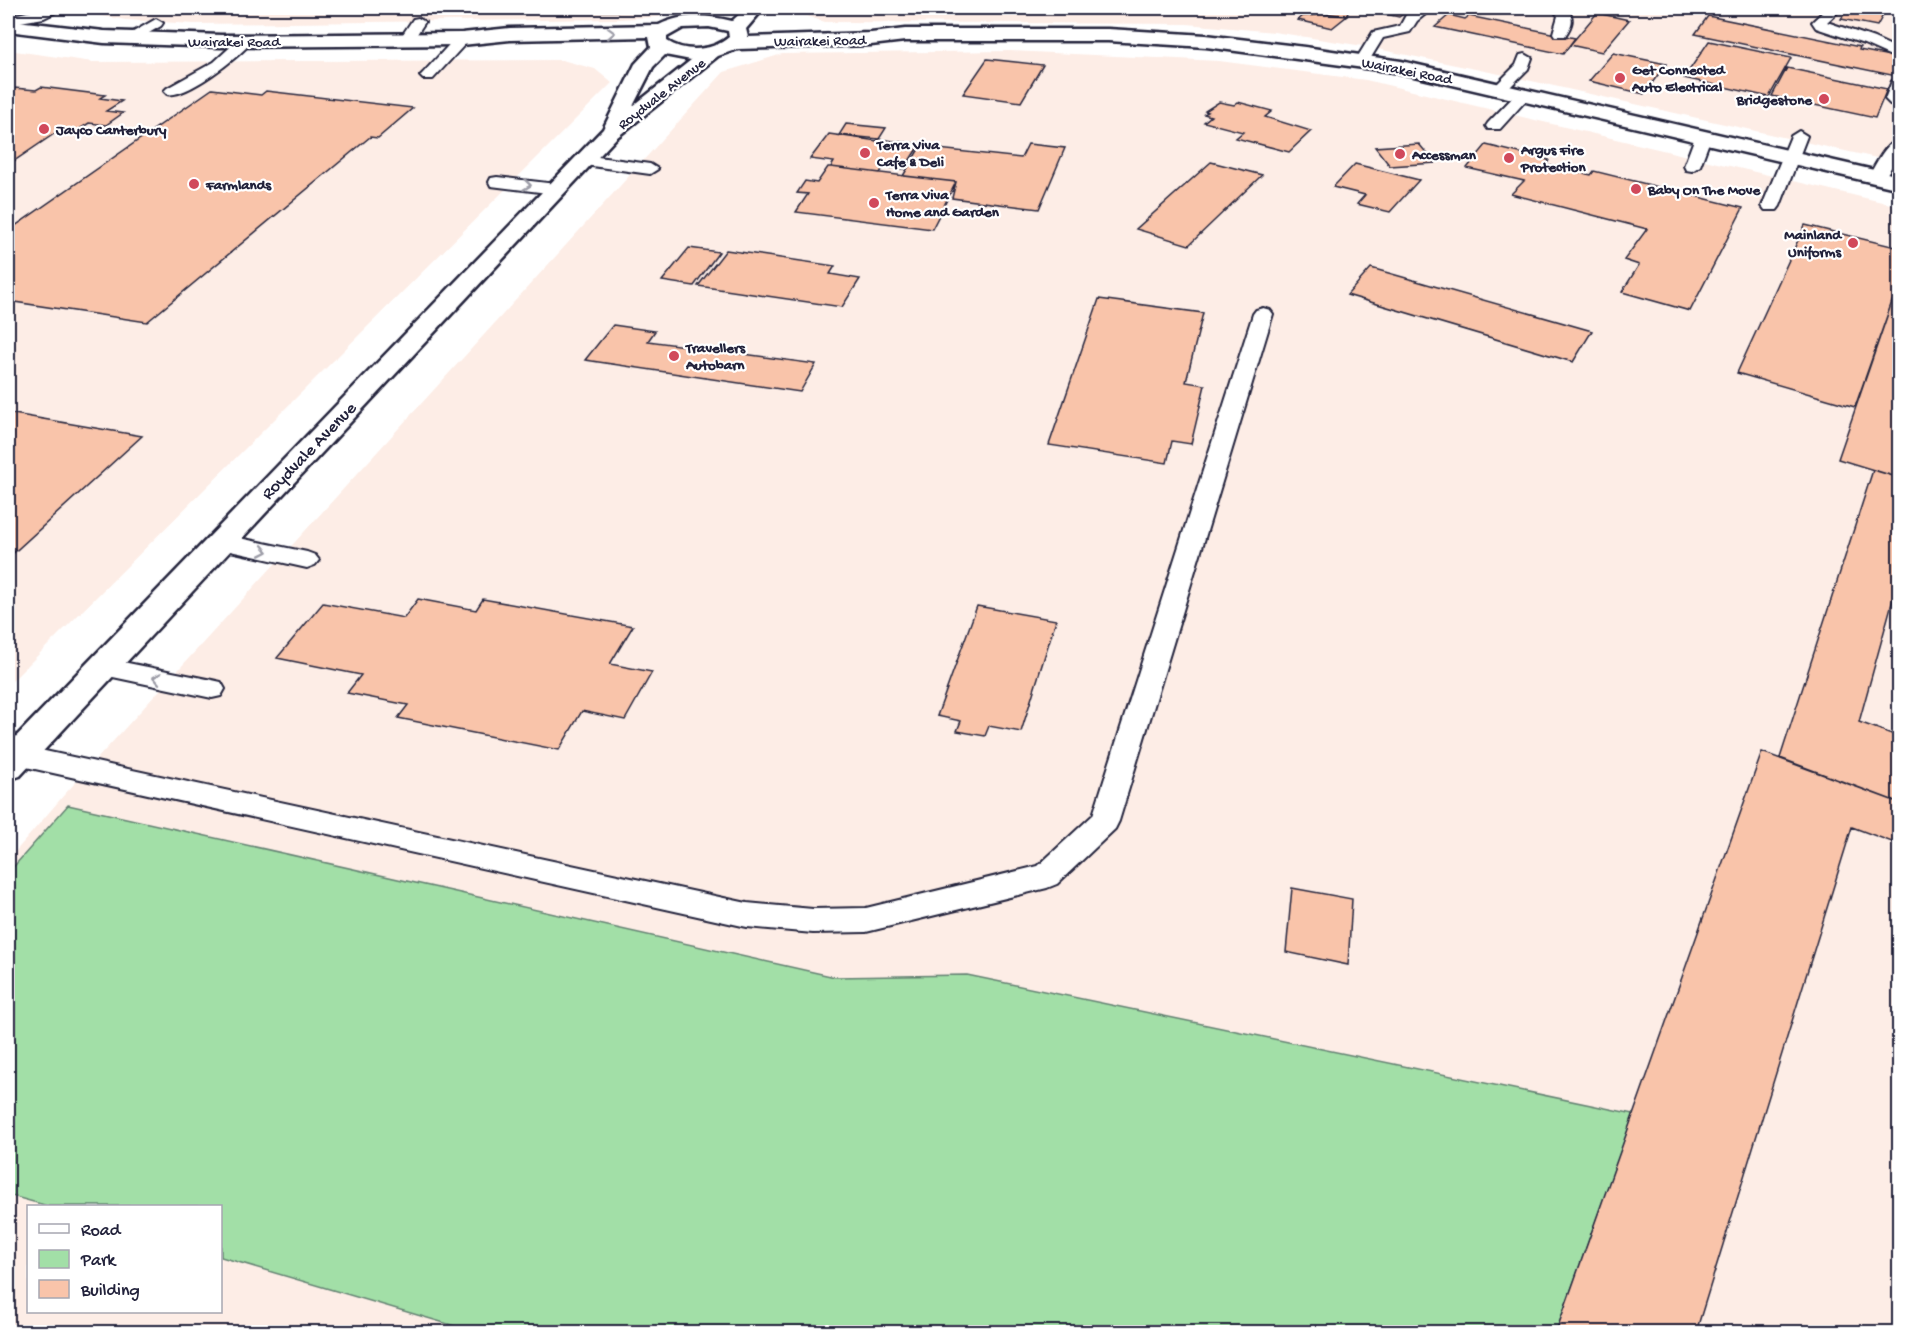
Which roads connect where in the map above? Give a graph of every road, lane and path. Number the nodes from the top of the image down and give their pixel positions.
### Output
1 (57, 8) edge
2 (708, 8) edge
3 (754, 8) edge
4 (1426, 8) edge
5 (1559, 8) edge
6 (1835, 8) edge
7 (8, 20) edge
8 (418, 22) dead end
9 (686, 22) junction
10 (156, 23) dead end
11 (8, 25) edge
12 (1560, 33) dead end
13 (735, 35) junction
14 (128, 39) junction
15 (462, 39) junction
16 (662, 39) junction
17 (406, 40) junction
18 (245, 41) junction
19 (713, 51) junction
20 (1899, 56) edge
21 (1525, 58) dead end
22 (1362, 61) junction
23 (428, 76) dead end
24 (1899, 81) edge
25 (1499, 90) junction
26 (172, 91) dead end
27 (1523, 95) junction
28 (1899, 105) edge
29 (1494, 126) dead end
30 (609, 134) junction
31 (1799, 136) dead end
32 (1703, 137) junction
33 (1893, 148) dead end
34 (1791, 158) junction
35 (583, 160) junction
36 (1692, 166) dead end
37 (650, 169) dead end
38 (1876, 177) junction
39 (497, 182) dead end
40 (1899, 183) edge
41 (556, 189) junction
42 (1772, 206) dead end
43 (1263, 314) dead end
44 (220, 542) junction
45 (307, 560) dead end
46 (103, 667) junction
47 (212, 689) dead end
48 (11, 758) edge

1 - 7 lane
2 - 9 street
3 - 13 street
4 - 22 lane
5 - 12 lane
6 - 20 lane
8 - 17 lane
9 - 13 street
9 - 16 street
10 - 14 lane
11 - 14 street, Wairakei Road
13 - 19 street
13 - 22 street, Wairakei Road
14 - 18 street, Wairakei Road
15 - 16 street, Wairakei Road
15 - 17 street, Wairakei Road
15 - 23 lane
16 - 19 street
16 - 30 street, Roydvale Avenue
17 - 18 street, Wairakei Road
18 - 26 lane
19 - 30 street, Roydvale Avenue
21 - 25 lane
22 - 25 street, Wairakei Road
24 - 28 lane
25 - 27 street, Wairakei Road
27 - 29 lane
27 - 32 street, Wairakei Road
30 - 35 street, Roydvale Avenue
31 - 34 lane
32 - 34 street, Wairakei Road
32 - 36 lane
33 - 38 lane
34 - 38 street, Wairakei Road
34 - 42 lane
35 - 37 lane
35 - 41 street, Roydvale Avenue
38 - 40 street, Wairakei Road
39 -> 41 lane
41 - 44 street, Roydvale Avenue
43 - 48 lane
44 -> 45 lane
44 - 46 street, Roydvale Avenue
47 -> 46 lane
46 - 48 street, Roydvale Avenue

